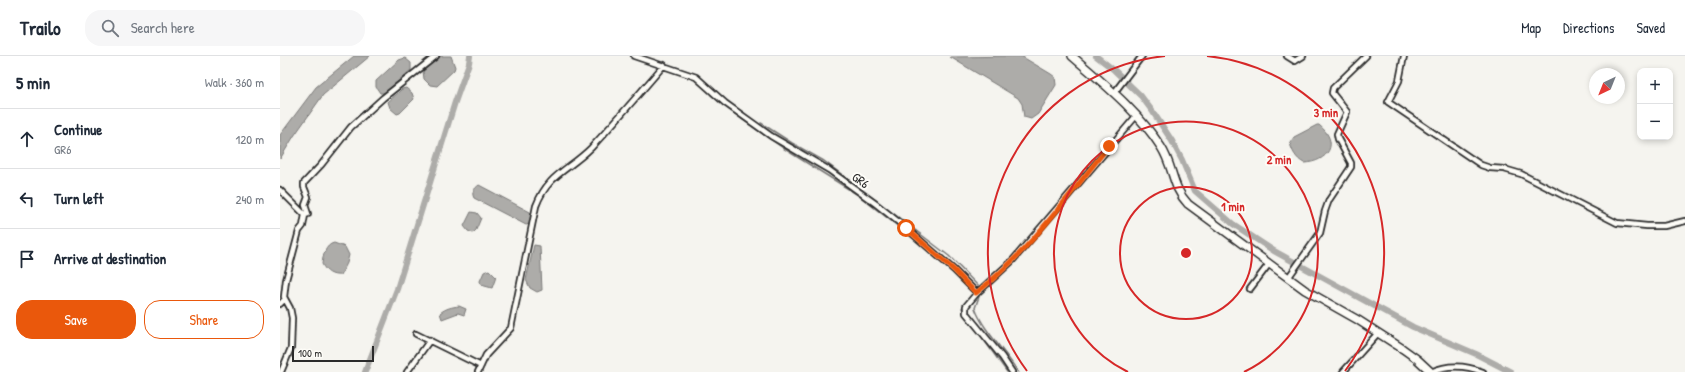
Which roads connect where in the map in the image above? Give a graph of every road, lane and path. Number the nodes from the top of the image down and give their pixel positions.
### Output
1 (436, 56) edge
2 (634, 56) edge
3 (1072, 56) edge
4 (1142, 56) edge
5 (1287, 56) edge
6 (1303, 56) edge
7 (1366, 56) edge
8 (1404, 56) edge
9 (664, 65) junction
10 (1115, 92) junction
11 (1137, 116) junction
12 (280, 190) edge
13 (305, 215) junction
14 (1685, 222) edge
15 (1269, 264) junction
16 (1288, 278) junction
17 (1250, 289) dead end
18 (976, 293) junction
19 (284, 299) junction
20 (280, 304) edge
21 (1378, 333) junction
22 (416, 334) dead end
23 (430, 340) junction
24 (481, 366) junction
25 (281, 372) edge
26 (407, 372) edge
27 (478, 372) edge
28 (1012, 372) edge
29 (1343, 372) edge
30 (1431, 372) edge
31 (1482, 372) edge

1 - 13 street
2 - 9 street, GR6
3 - 10 main road
4 - 10 street
5 - 6 street
7 - 16 street
8 - 14 street
9 - 18 street, GR6
9 - 24 street
10 - 11 main road
11 - 15 main road
11 - 18 street
12 - 13 street
13 - 19 street
15 - 16 main road
15 - 17 street
16 - 21 main road
18 - 28 street
19 - 20 street
19 - 25 street
21 - 29 street
21 - 30 main road
22 - 23 street
23 - 24 street
23 - 26 street
24 - 27 street
30 - 31 street

